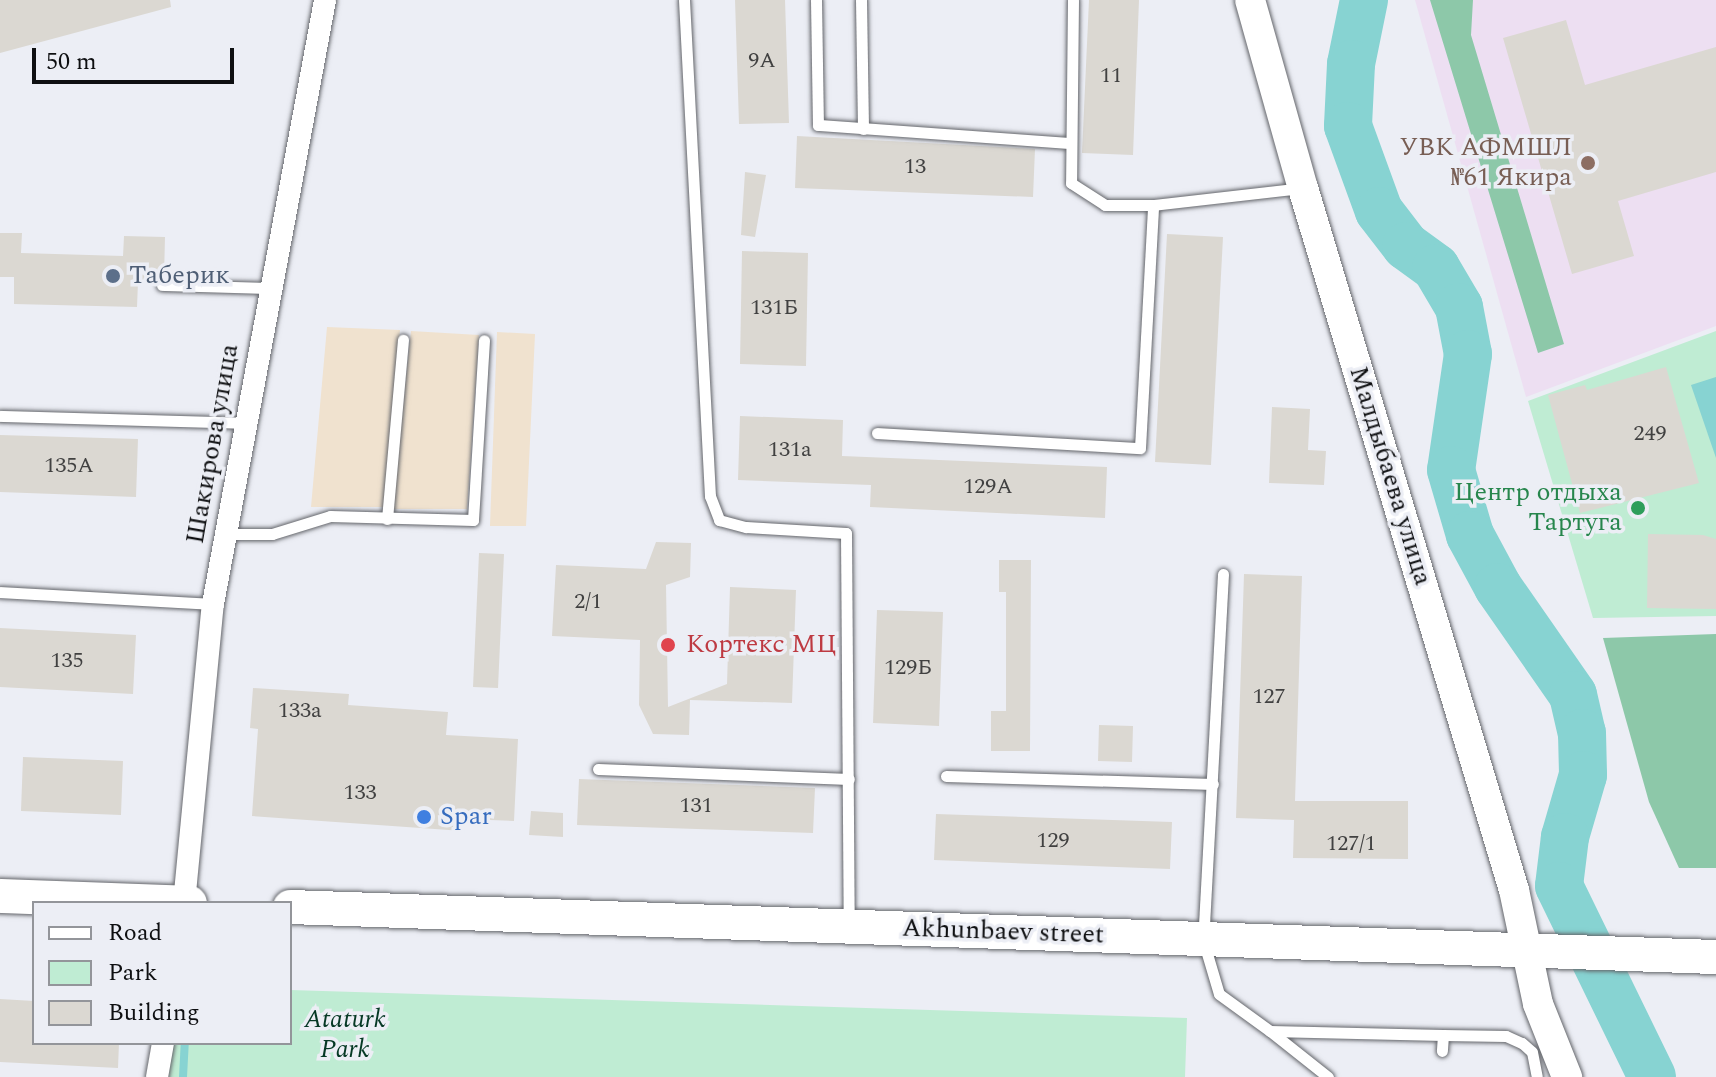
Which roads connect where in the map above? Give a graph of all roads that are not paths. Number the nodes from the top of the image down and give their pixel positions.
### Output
1 (325, 0) edge
2 (684, 0) edge
3 (816, 0) edge
4 (861, 0) edge
5 (1073, 0) edge
6 (1250, 0) edge
7 (863, 129) junction
8 (1070, 143) junction
9 (1303, 188) junction
10 (1153, 205) junction
11 (162, 285) dead end
12 (271, 288) junction
13 (403, 340) dead end
14 (484, 340) dead end
15 (0, 416) edge
16 (245, 423) junction
17 (877, 433) dead end
18 (387, 519) junction
19 (224, 534) junction
20 (1223, 574) dead end
21 (0, 592) edge
22 (213, 604) junction
23 (598, 769) dead end
24 (946, 776) dead end
25 (849, 779) junction
26 (1213, 784) junction
27 (0, 896) edge
28 (131, 901) edge
29 (184, 901) edge
30 (292, 907) edge
31 (849, 927) junction
32 (1203, 940) junction
33 (1544, 952) junction
34 (1703, 956) edge
35 (1270, 1031) junction
36 (1443, 1035) junction
37 (163, 1045) edge
38 (1442, 1051) dead end
39 (157, 1077) edge
40 (1328, 1077) edge
41 (1537, 1077) edge
42 (1567, 1077) edge

1 - 12 street, Шакирова улица
2 - 25 lane
3 - 7 lane
4 - 7 lane
5 - 8 lane
6 - 9 street, Малдыбаева улица
7 - 8 lane
8 - 10 lane
9 - 10 lane
9 - 33 street, Малдыбаева улица
10 - 17 lane
11 - 12 lane
12 - 16 street, Шакирова улица
13 - 18 lane
14 - 18 lane
15 - 16 lane
16 - 19 street, Шакирова улица
18 - 19 lane
19 - 22 street, Шакирова улица
20 - 26 lane
21 - 22 lane
22 - 29 street, Шакирова улица
23 - 25 lane
24 - 26 lane
25 - 31 lane
26 - 32 lane
27 - 28 main road
30 - 31 main road, Akhunbaev street
31 - 32 main road, Akhunbaev street
32 - 33 main road, Akhunbaev street
32 - 35 lane
33 - 34 main road, Akhunbaev street
33 - 42 street, Малдыбаева улица
35 - 36 lane
35 - 40 lane
36 - 38 lane
36 - 41 lane
37 - 39 street

